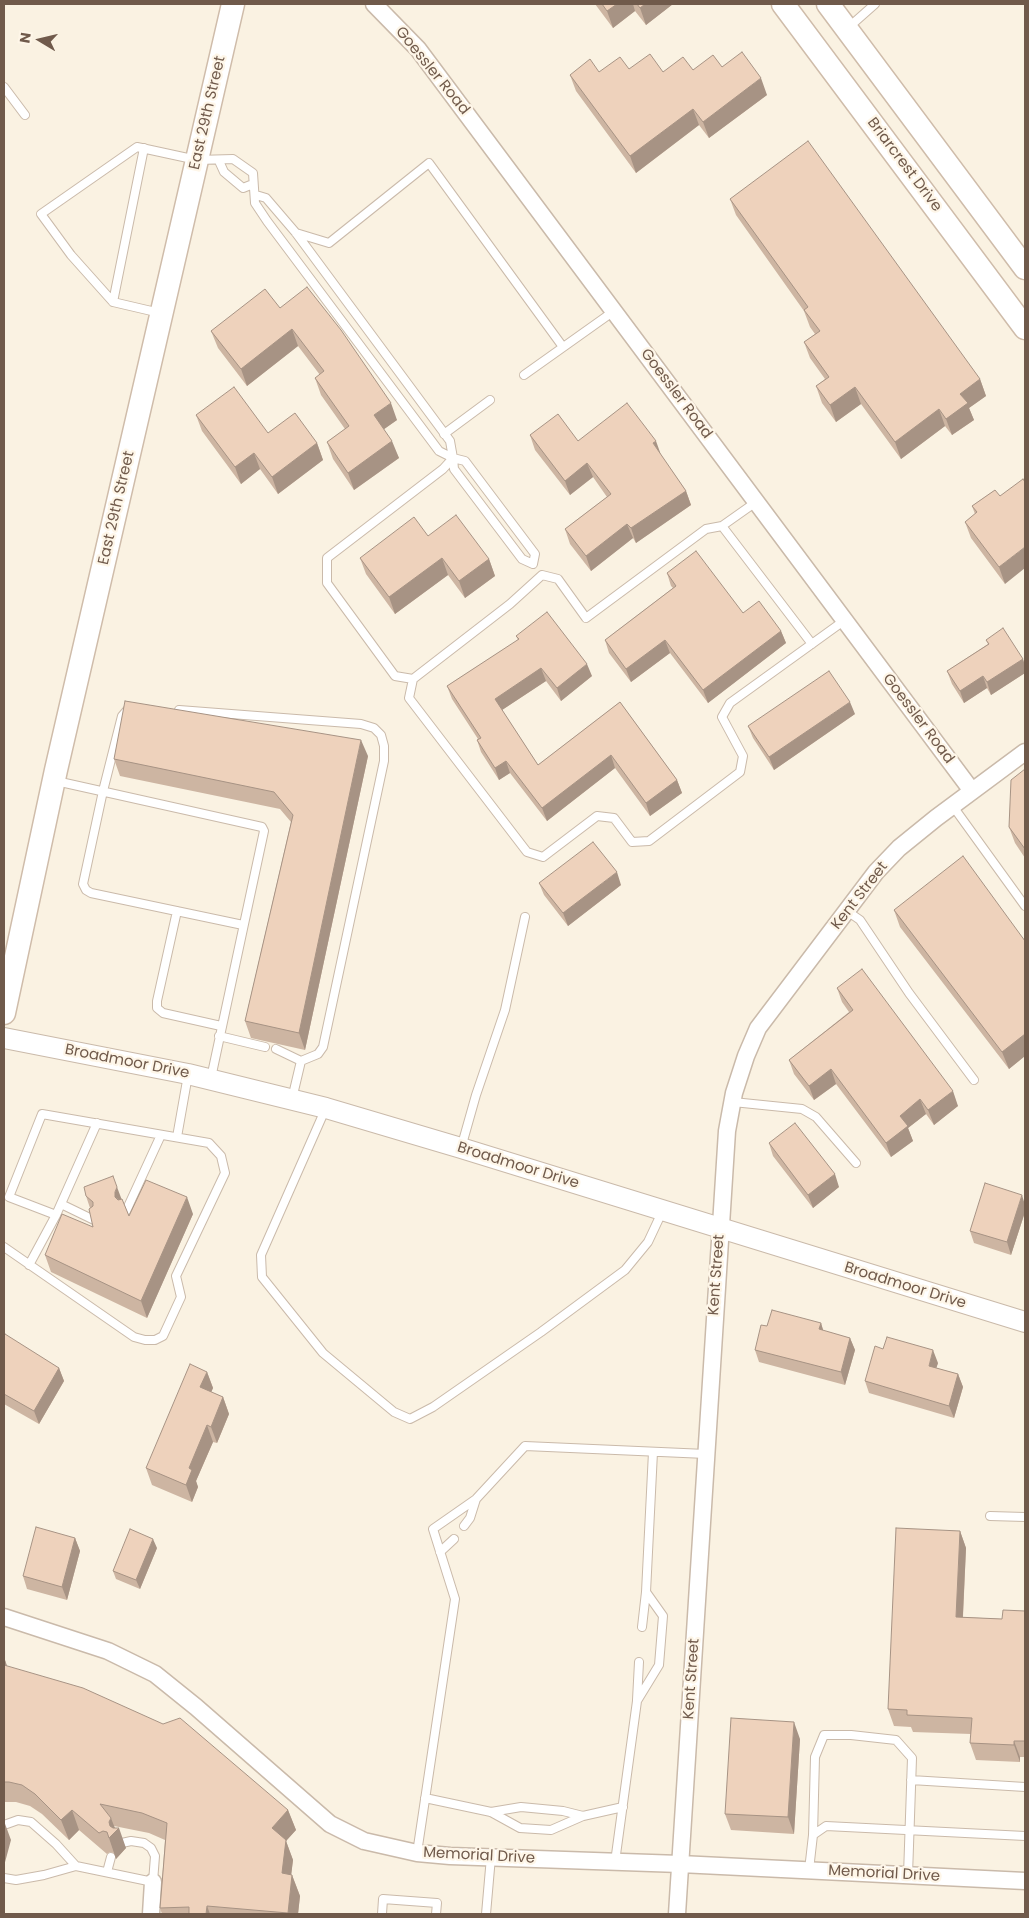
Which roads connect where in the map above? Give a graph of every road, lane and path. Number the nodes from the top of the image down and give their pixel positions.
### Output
1 (233, 4) edge
2 (374, 4) edge
3 (783, 4) edge
4 (828, 4) edge
5 (875, 4) edge
6 (846, 30) junction
7 (820, 53) junction
8 (4, 87) edge
9 (26, 115) dead end
10 (144, 148) junction
11 (208, 161) junction
12 (253, 184) junction
13 (256, 195) junction
14 (296, 234) junction
15 (1025, 268) edge
16 (113, 302) junction
17 (614, 310) junction
18 (162, 313) junction
19 (1025, 328) edge
20 (563, 347) junction
21 (524, 375) dead end
22 (490, 400) dead end
23 (444, 434) junction
24 (453, 458) junction
25 (756, 502) junction
26 (722, 526) junction
27 (534, 564) junction
28 (542, 575) junction
29 (845, 620) junction
30 (812, 644) junction
31 (412, 678) junction
32 (132, 707) edge
33 (172, 710) edge
34 (1025, 752) edge
35 (54, 780) junction
36 (103, 791) junction
37 (972, 791) junction
38 (952, 806) junction
39 (1025, 906) edge
40 (177, 911) junction
41 (847, 912) junction
42 (525, 917) dead end
43 (243, 925) junction
44 (4, 1013) edge
45 (221, 1026) junction
46 (219, 1036) junction
47 (4, 1038) edge
48 (265, 1047) dead end
49 (276, 1049) dead end
50 (301, 1061) junction
51 (188, 1074) junction
52 (210, 1080) junction
53 (974, 1080) dead end
54 (291, 1100) junction
55 (733, 1102) junction
56 (326, 1108) junction
57 (97, 1124) junction
58 (162, 1135) junction
59 (177, 1137) junction
60 (462, 1148) junction
61 (856, 1163) dead end
62 (61, 1204) junction
63 (662, 1210) junction
64 (126, 1211) edge
65 (56, 1215) junction
66 (94, 1220) edge
67 (720, 1229) junction
68 (4, 1247) edge
69 (29, 1265) junction
70 (1025, 1322) edge
71 (653, 1452) junction
72 (706, 1454) junction
73 (476, 1499) junction
74 (990, 1516) dead end
75 (1025, 1517) edge
76 (464, 1526) dead end
77 (454, 1539) dead end
78 (440, 1552) junction
79 (646, 1592) junction
80 (4, 1617) edge
81 (642, 1627) dead end
82 (639, 1662) dead end
83 (637, 1701) junction
84 (912, 1780) junction
85 (1025, 1787) edge
86 (425, 1798) junction
87 (623, 1806) junction
88 (491, 1812) junction
89 (582, 1816) junction
90 (4, 1825) edge
91 (910, 1829) junction
92 (812, 1835) junction
93 (1025, 1836) edge
94 (122, 1843) dead end
95 (417, 1853) junction
96 (111, 1857) edge
97 (491, 1857) junction
98 (615, 1862) junction
99 (680, 1864) junction
100 (76, 1866) junction
101 (809, 1870) junction
102 (107, 1872) junction
103 (908, 1875) junction
104 (4, 1878) edge
105 (1025, 1881) edge
106 (152, 1882) junction
107 (151, 1914) edge
108 (382, 1914) edge
109 (436, 1914) edge
110 (486, 1914) edge
111 (676, 1914) edge

1 - 11 main road, East 29th Street
2 - 17 street, Goessler Road
3 - 7 main road, Briarcrest Drive
4 - 6 main road
5 - 6 lane
6 - 7 main road
6 - 15 main road
7 - 19 main road, Briarcrest Drive
8 - 9 lane
10 - 11 lane
10 - 16 lane
10 - 16 lane
11 - 12 lane
11 - 12 lane
11 - 18 main road, East 29th Street
12 - 13 lane
13 - 14 lane
13 - 24 lane
14 - 20 lane
14 - 23 lane
16 - 18 lane
17 - 20 lane
17 - 25 street, Goessler Road
18 - 35 main road, East 29th Street
20 - 21 lane
22 - 23 lane
23 - 24 lane
24 - 27 lane
24 - 27 lane
24 - 31 lane
25 - 26 lane
25 - 29 street, Goessler Road
26 - 28 lane
26 - 30 lane
27 - 28 lane
28 - 31 lane
29 - 30 lane
29 - 37 street, Goessler Road
30 - 31 lane
32 - 36 lane
33 - 50 lane
34 - 37 street, Kent Street
35 - 36 lane
35 - 44 main road, East 29th Street
36 - 40 lane
36 - 43 lane
37 - 38 street, Kent Street
38 - 39 lane
38 - 41 street, Kent Street
40 - 43 lane
40 - 45 lane
41 - 53 lane
41 - 55 street, Kent Street
42 - 60 lane
43 - 45 lane
45 - 46 lane
46 - 48 lane
46 - 52 lane
47 - 51 street, Broadmoor Drive
49 - 50 lane
50 - 54 lane
51 - 52 street, Broadmoor Drive
51 - 59 lane
52 - 54 street, Broadmoor Drive
54 - 56 street, Broadmoor Drive
55 - 61 lane
55 - 67 street, Kent Street
56 - 60 street, Broadmoor Drive
56 - 63 lane
57 - 58 lane
57 - 62 lane
57 - 65 lane
58 - 59 lane
58 - 64 lane
59 - 69 lane
60 - 63 street, Broadmoor Drive
62 - 65 lane
62 - 66 lane
63 - 67 street, Broadmoor Drive
65 - 69 lane
67 - 70 street, Broadmoor Drive
67 - 72 street, Kent Street
68 - 69 lane
71 - 72 lane
71 - 73 lane
71 - 79 lane
72 - 99 street, Kent Street
73 - 76 lane
73 - 78 lane
74 - 75 lane
77 - 78 lane
78 - 86 lane
79 - 81 lane
79 - 83 lane
80 - 95 street, Memorial Drive
82 - 83 lane
83 - 87 lane
84 - 85 lane
84 - 91 lane
84 - 92 lane
86 - 88 lane
86 - 95 lane
87 - 89 lane
87 - 98 lane
88 - 89 lane
88 - 89 lane
90 - 100 lane
91 - 92 lane
91 - 93 lane
91 - 103 lane
92 - 101 lane
94 - 106 lane
95 - 97 street, Memorial Drive
96 - 102 lane
97 - 98 street, Memorial Drive
97 - 110 lane
98 - 99 street, Memorial Drive
99 - 101 street, Memorial Drive
99 - 111 street, Kent Street
100 - 102 lane
100 - 104 lane
101 - 103 street, Memorial Drive
102 - 106 lane
103 - 105 street, Memorial Drive
106 - 107 street
108 - 109 lane

